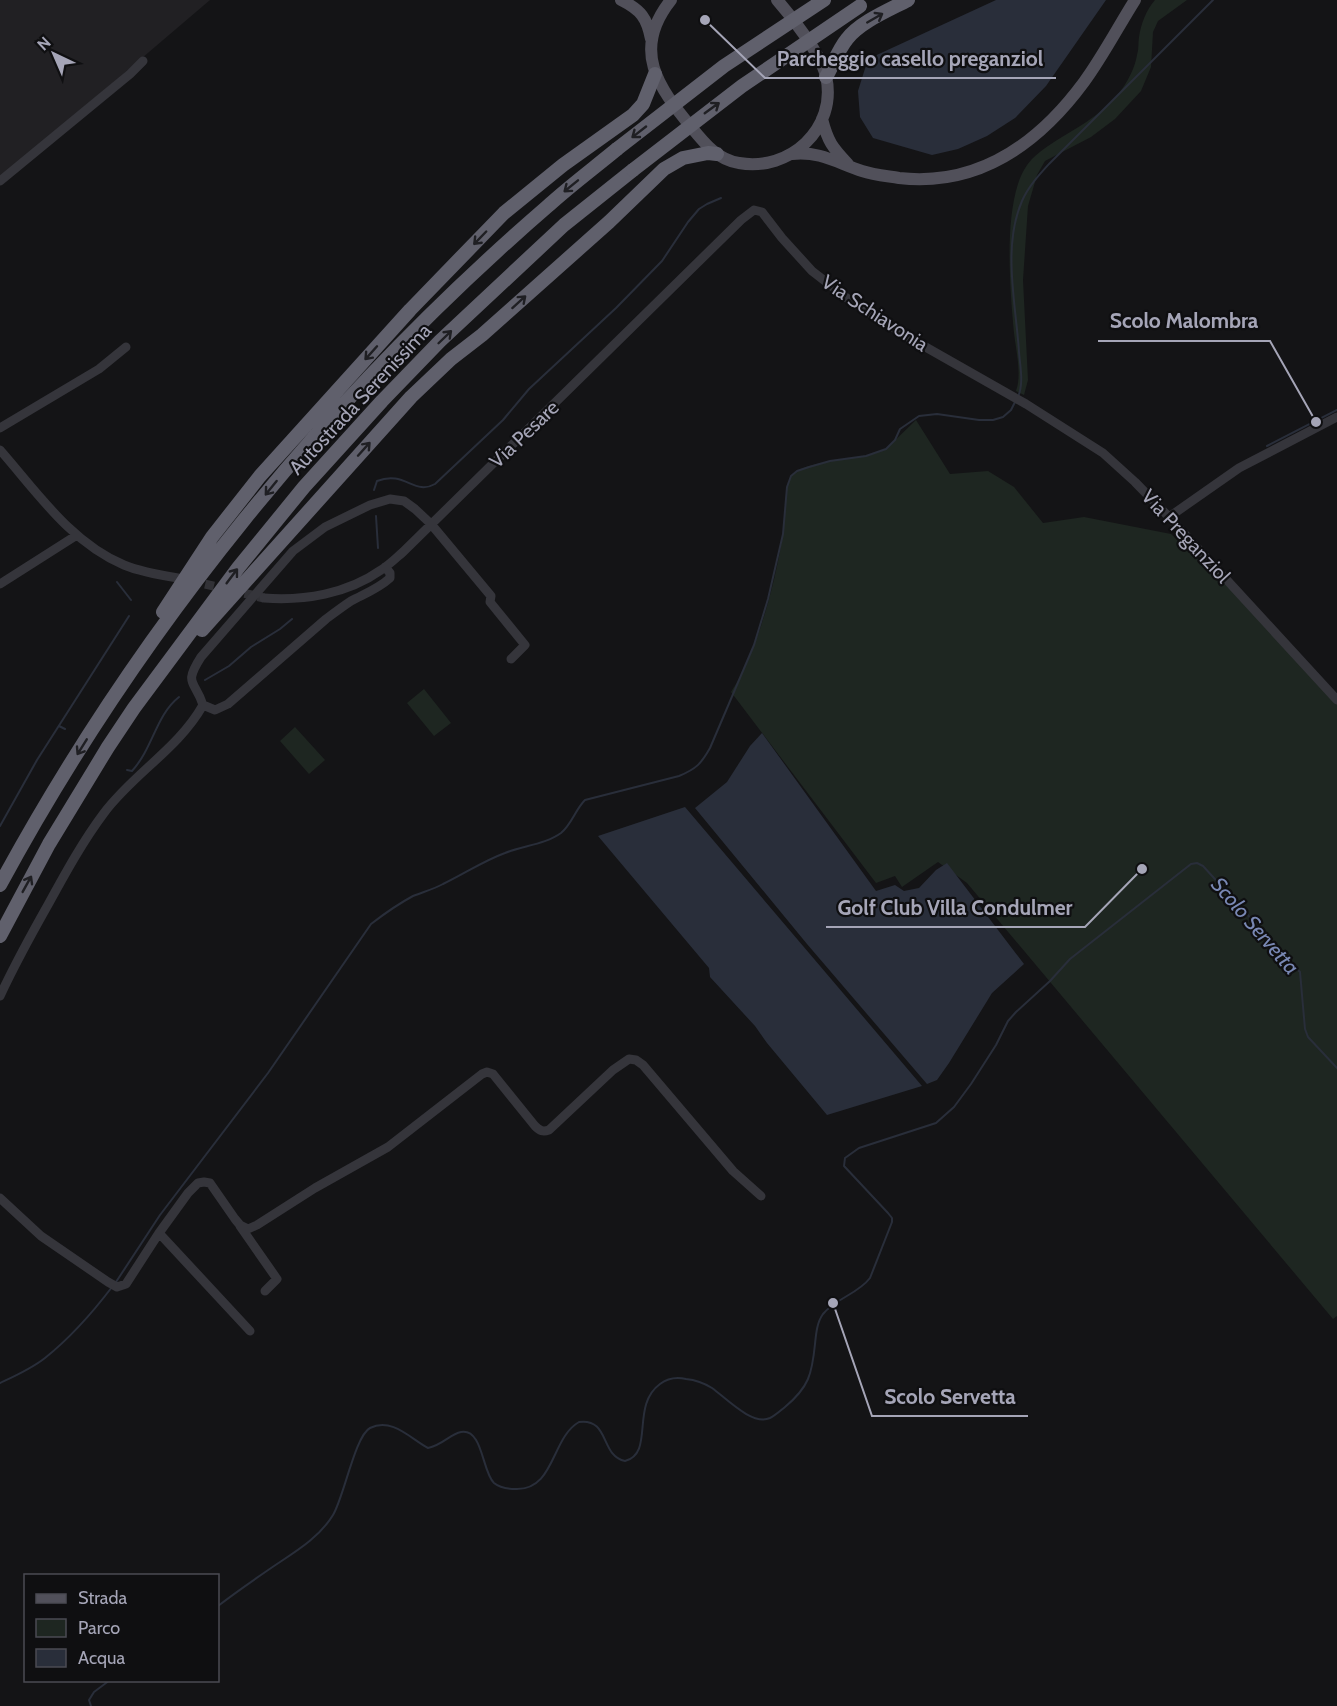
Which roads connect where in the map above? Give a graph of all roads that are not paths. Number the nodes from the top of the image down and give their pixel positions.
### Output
1 (621, 0) edge
2 (671, 0) edge
3 (777, 0) edge
4 (824, 0) edge
5 (908, 0) edge
6 (1135, 0) edge
7 (865, 3) edge
8 (651, 42) junction
9 (143, 61) dead end
10 (655, 74) junction
11 (826, 78) junction
12 (822, 119) junction
13 (717, 154) junction
14 (791, 154) junction
15 (851, 166) junction
16 (0, 181) edge
17 (754, 210) joint
18 (126, 347) dead end
19 (1011, 395) joint
20 (1337, 417) edge
21 (0, 428) edge
22 (0, 450) edge
23 (1169, 517) junction
24 (431, 524) junction
25 (76, 535) junction
26 (385, 567) junction
27 (177, 578) dead end
28 (0, 584) edge
29 (264, 598) tunnel mouth
30 (511, 659) dead end
31 (1337, 700) edge
32 (203, 705) junction
33 (134, 708) junction
34 (96, 724) junction
35 (0, 885) edge
36 (0, 936) edge
37 (0, 996) edge
38 (761, 1196) dead end
39 (0, 1198) edge
40 (240, 1225) junction
41 (159, 1233) junction
42 (265, 1291) dead end
43 (250, 1331) dead end

1 - 8 main road
2 - 8 main road
3 - 11 main road
4 -> 34 highway, Autostrada Serenissima, bridge
11 -> 5 highway
6 - 15 main road
33 -> 7 highway, Autostrada Serenissima, bridge
8 - 10 main road
9 - 16 street
10 - 13 main road
10 -> 34 highway
11 - 12 main road
12 - 14 main road
12 - 15 main road
13 - 14 main road
33 -> 13 highway
14 - 15 main road
17 - 19 street, Via Schiavonia
17 - 24 street, Via Pesare
18 - 21 street
19 - 23 street, Via Preganziol
20 - 23 street
22 - 25 street
23 - 31 street, Via Preganziol
24 - 26 street, Via Pesare
24 - 30 street
24 - 32 street
25 - 27 street
25 - 28 street
26 - 29 street, Via Pesare
26 - 32 street
32 - 37 street
36 -> 33 highway, Autostrada Serenissima
34 -> 35 highway, Autostrada Serenissima
38 - 40 street
39 - 41 street
40 - 41 street
40 - 42 street
41 - 43 street

